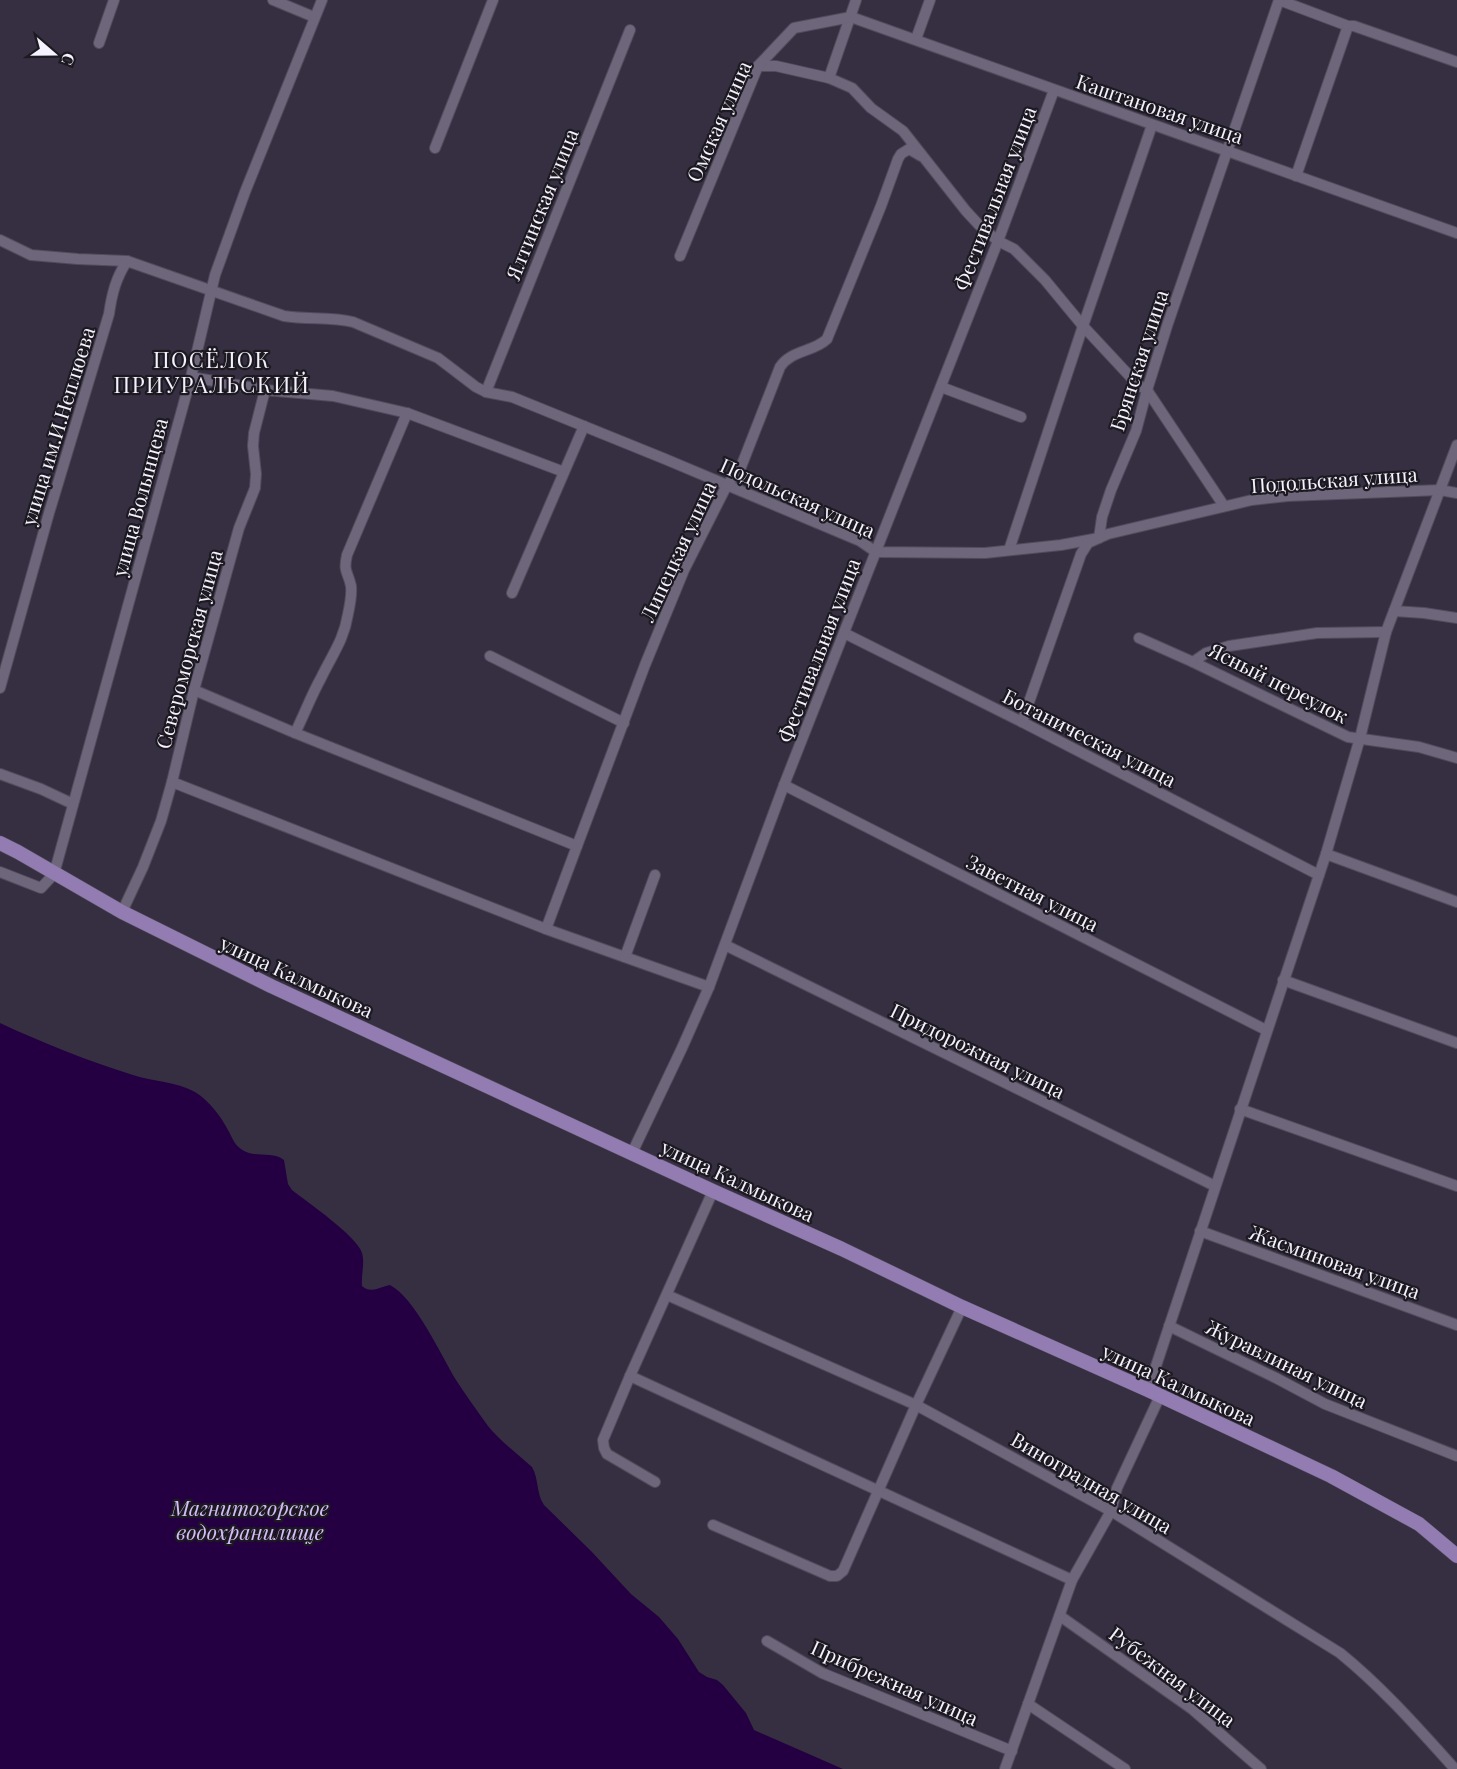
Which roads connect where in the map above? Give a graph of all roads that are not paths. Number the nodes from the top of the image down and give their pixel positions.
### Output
1 (114, 0) edge
2 (273, 0) edge
3 (322, 0) edge
4 (493, 0) edge
5 (856, 0) edge
6 (930, 0) edge
7 (1279, 0) edge
8 (314, 17) junction
9 (851, 17) junction
10 (1348, 26) junction
11 (630, 30) dead end
12 (916, 39) junction
13 (99, 43) dead end
14 (1457, 62) edge
15 (758, 66) junction
16 (829, 78) junction
17 (1054, 90) junction
18 (1152, 125) junction
19 (435, 148) dead end
20 (1227, 151) junction
21 (921, 156) junction
22 (1296, 176) junction
23 (1457, 232) edge
24 (0, 240) edge
25 (998, 241) junction
26 (680, 256) dead end
27 (128, 261) junction
28 (211, 291) junction
29 (1083, 326) junction
30 (191, 377) junction
31 (941, 387) junction
32 (265, 390) junction
33 (1147, 390) junction
34 (486, 392) junction
35 (407, 412) junction
36 (1021, 417) dead end
37 (584, 426) junction
38 (1457, 445) edge
39 (564, 472) junction
40 (727, 485) junction
41 (1440, 490) junction
42 (1457, 493) edge
43 (1224, 506) junction
44 (1099, 538) junction
45 (1009, 550) junction
46 (876, 552) junction
47 (512, 593) dead end
48 (1394, 611) junction
49 (1457, 618) edge
50 (844, 633) junction
51 (1386, 633) junction
52 (1140, 638) dead end
53 (490, 657) dead end
54 (1193, 662) junction
55 (0, 688) edge
56 (194, 690) junction
57 (1022, 722) junction
58 (624, 723) junction
59 (295, 733) junction
60 (1360, 738) junction
61 (1457, 758) edge
62 (0, 774) edge
63 (172, 782) junction
64 (784, 785) junction
65 (73, 804) junction
66 (0, 843) edge
67 (577, 846) junction
68 (1326, 854) junction
69 (0, 872) edge
70 (54, 874) junction
71 (654, 875) dead end
72 (1319, 875) junction
73 (1457, 902) edge
74 (122, 912) junction
75 (546, 929) junction
76 (725, 945) junction
77 (625, 957) junction
78 (1283, 980) junction
79 (709, 987) junction
80 (1266, 1030) junction
81 (1457, 1043) edge
82 (1240, 1109) junction
83 (632, 1152) junction
84 (1215, 1186) junction
85 (1457, 1186) edge
86 (713, 1191) junction
87 (1200, 1231) junction
88 (667, 1295) junction
89 (962, 1307) junction
90 (1457, 1325) edge
91 (1169, 1326) junction
92 (630, 1376) junction
93 (1154, 1394) junction
94 (916, 1405) junction
95 (1457, 1456) edge
96 (655, 1482) dead end
97 (878, 1490) junction
98 (1111, 1511) junction
99 (713, 1525) dead end
100 (1457, 1556) edge
101 (1072, 1580) junction
102 (1060, 1616) junction
103 (767, 1641) dead end
104 (1029, 1704) junction
105 (1011, 1751) junction
106 (1005, 1769) edge
107 (1125, 1769) edge
108 (1261, 1769) edge
109 (1455, 1769) edge

1 - 13 street
2 - 8 street
3 - 8 street, улица Волынцева
4 - 19 street
5 - 9 street
6 - 12 street
7 - 10 street
7 - 20 street, Брянская улица
8 - 28 street, улица Волынцева
9 - 12 street, Каштановая улица
9 - 15 street, Омская улица
9 - 16 street
10 - 14 street
10 - 22 street
11 - 34 street, Ялтинская улица
12 - 17 street, Каштановая улица
15 - 16 street
15 - 26 street, Омская улица
16 - 21 street
17 - 18 street, Каштановая улица
17 - 25 street, Фестивальная улица
18 - 20 street, Каштановая улица
18 - 29 street
20 - 22 street, Каштановая улица
20 - 33 street, Брянская улица
21 - 25 street
21 - 40 street, Липецкая улица
22 - 23 street, Каштановая улица
24 - 27 street
25 - 29 street
25 - 31 street, Фестивальная улица
27 - 28 street
27 - 55 street, улица им.И.Неплюева
28 - 30 street, улица Волынцева
28 - 34 street, Подольская улица
29 - 33 street
29 - 45 street
30 - 32 street
30 - 65 street, улица Волынцева
31 - 36 street
31 - 46 street, Фестивальная улица
32 - 35 street
32 - 56 street, Североморская улица
33 - 43 street
33 - 44 street, Брянская улица
34 - 37 street, Подольская улица
35 - 39 street
35 - 59 street
37 - 39 street
37 - 40 street, Подольская улица
38 - 41 street
39 - 47 street
40 - 46 street, Подольская улица
40 - 58 street, Липецкая улица
41 - 42 street, Подольская улица
41 - 43 street, Подольская улица
41 - 48 street
43 - 44 street, Подольская улица
44 - 45 street, Подольская улица
44 - 57 street
45 - 46 street, Подольская улица
46 - 50 street, Фестивальная улица
48 - 49 street
48 - 51 street
50 - 57 street, Ботаническая улица
50 - 64 street, Фестивальная улица
51 - 54 street, Ясный переулок
51 - 60 street
52 - 54 street
53 - 58 street
54 - 60 street, Ясный переулок
56 - 59 street
56 - 63 street, Североморская улица
57 - 72 street, Ботаническая улица
58 - 67 street, Липецкая улица
59 - 67 street
60 - 61 street, Ясный переулок
60 - 68 street
62 - 65 street
63 - 74 street, Североморская улица
63 - 75 street
64 - 76 street, Фестивальная улица
64 - 80 street, Заветная улица
65 - 70 street, улица Волынцева
66 - 70 main road, улица Калмыкова
67 - 75 street, Липецкая улица
68 - 72 street
68 - 73 street
69 - 70 street
70 - 74 main road, улица Калмыкова
71 - 77 street
72 - 78 street
74 - 83 main road, улица Калмыкова
75 - 77 street
76 - 79 street, Фестивальная улица
76 - 84 street, Придорожная улица
77 - 79 street
78 - 80 street
78 - 81 street
79 - 83 street, Фестивальная улица
80 - 82 street
82 - 84 street
82 - 85 street
83 - 86 main road, улица Калмыкова
84 - 87 street
86 - 88 street
86 - 89 main road, улица Калмыкова
87 - 90 street, Жасминовая улица
87 - 91 street
88 - 92 street
88 - 94 street, Виноградная улица
89 - 93 main road, улица Калмыкова
89 - 94 street
91 - 93 street
91 - 95 street, Журавлиная улица
92 - 96 street
92 - 97 street
93 - 98 street
93 - 100 main road, улица Калмыкова
94 - 97 street
94 - 98 street, Виноградная улица
97 - 99 street
97 - 101 street
98 - 101 street
98 - 109 street, Виноградная улица
101 - 102 street
102 - 104 street
102 - 108 street, Рубежная улица
103 - 105 street, Прибрежная улица
104 - 105 street
104 - 107 street
105 - 106 street

